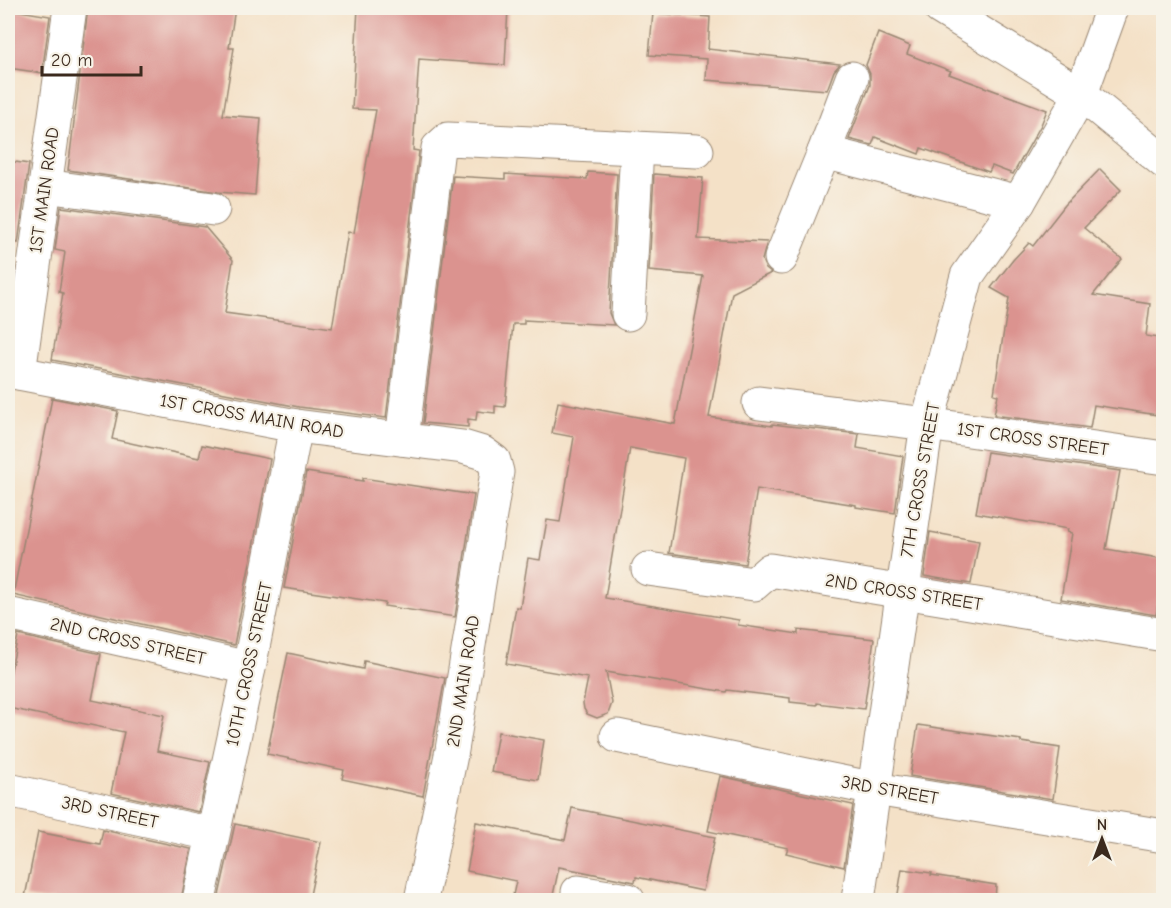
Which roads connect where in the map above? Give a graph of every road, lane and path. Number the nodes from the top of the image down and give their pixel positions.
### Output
1 (70, 8) edge
2 (940, 8) edge
3 (1112, 8) edge
4 (852, 78) dead end
5 (1081, 94) junction
6 (637, 148) junction
7 (697, 151) dead end
8 (824, 152) junction
9 (1164, 162) edge
10 (45, 186) junction
11 (1019, 202) junction
12 (213, 209) dead end
13 (781, 258) dead end
14 (628, 314) dead end
15 (13, 372) edge
16 (759, 403) dead end
17 (927, 424) junction
18 (296, 426) junction
19 (402, 439) junction
20 (1164, 458) edge
21 (494, 461) joint
22 (648, 569) dead end
23 (902, 592) junction
24 (8, 614) edge
25 (1164, 635) edge
26 (249, 668) junction
27 (617, 736) dead end
28 (875, 789) junction
29 (8, 790) edge
30 (212, 834) junction
31 (1164, 836) edge
32 (578, 892) dead end
33 (199, 900) edge
34 (422, 900) edge
35 (628, 900) edge
36 (858, 900) edge

1 - 10 street, 1ST MAIN ROAD
2 - 5 street
3 - 5 street, 7TH CROSS STREET
4 - 8 street
5 - 9 street
5 - 11 street, 7TH CROSS STREET
6 - 7 street
6 - 14 street
6 - 19 street
8 - 11 street
8 - 13 street
10 - 12 street
10 - 15 street, 1ST MAIN ROAD
11 - 17 street, 7TH CROSS STREET
15 - 18 street, 1ST CROSS MAIN ROAD
16 - 17 street, 1ST CROSS STREET
17 - 20 street, 1ST CROSS STREET
17 - 23 street, 7TH CROSS STREET
18 - 19 street, 1ST CROSS MAIN ROAD
18 - 26 street, 10TH CROSS STREET
19 - 21 street, 1ST CROSS MAIN ROAD
21 - 34 street, 2ND MAIN ROAD
22 - 23 street, 2ND CROSS STREET
23 - 25 street, 2ND CROSS STREET
23 - 28 street, 7TH CROSS STREET
24 - 26 street, 2ND CROSS STREET
26 - 30 street, 10TH CROSS STREET
27 - 28 street, 3RD STREET
28 - 31 street, 3RD STREET
28 - 36 street, 7TH CROSS STREET
29 - 30 street, 3RD STREET
30 - 33 street, 10TH CROSS STREET
32 - 35 street

